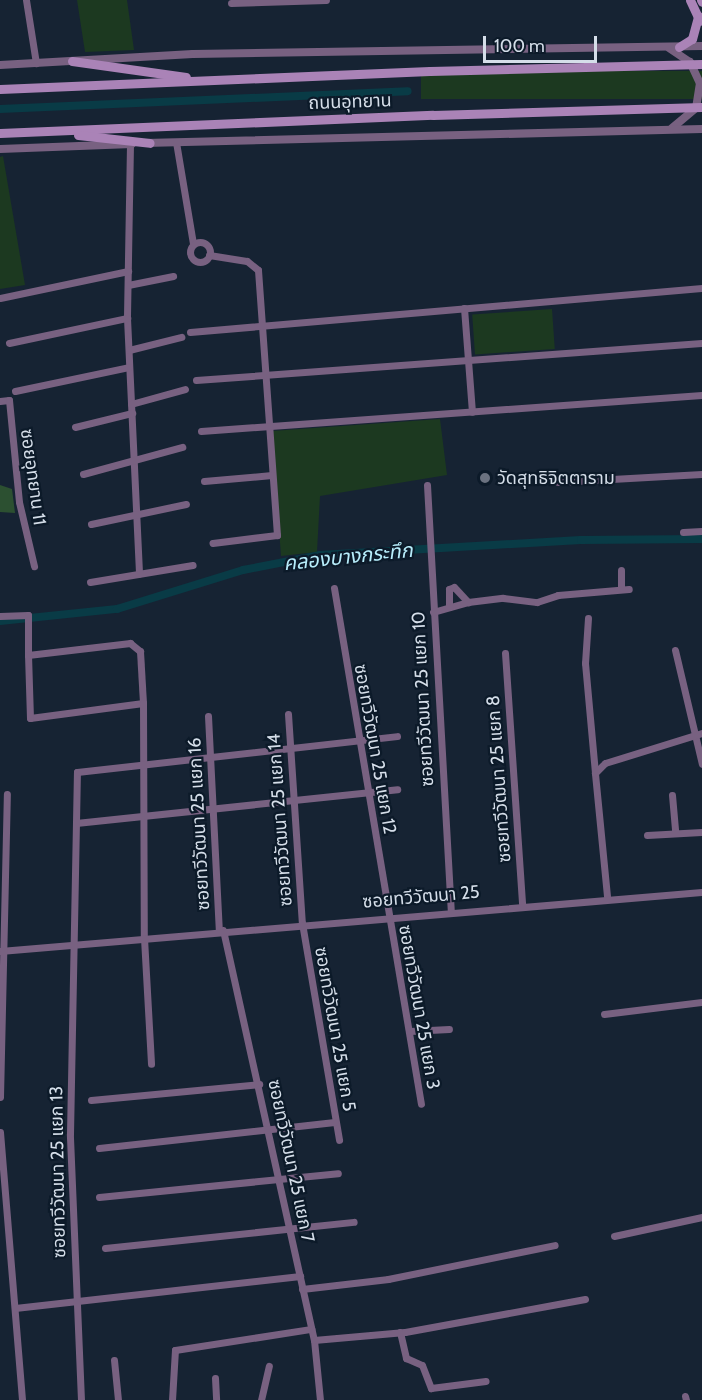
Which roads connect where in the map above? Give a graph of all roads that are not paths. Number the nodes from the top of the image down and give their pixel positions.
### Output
1 (26, 0) edge
2 (326, 0) edge
3 (690, 0) edge
4 (243, 1) edge
5 (231, 3) dead end
6 (698, 16) junction
7 (702, 26) edge
8 (702, 46) edge
9 (668, 47) junction
10 (679, 47) junction
11 (72, 61) junction
12 (36, 63) junction
13 (702, 64) edge
14 (0, 65) edge
15 (205, 80) junction
16 (0, 88) edge
17 (702, 107) edge
18 (702, 129) edge
19 (669, 130) junction
20 (32, 132) junction
21 (0, 133) edge
22 (177, 142) junction
23 (150, 143) junction
24 (130, 144) junction
25 (0, 149) edge
26 (193, 244) junction
27 (209, 255) junction
28 (128, 271) junction
29 (173, 276) dead end
30 (128, 285) junction
31 (702, 288) edge
32 (0, 298) edge
33 (464, 308) junction
34 (127, 318) junction
35 (262, 326) junction
36 (190, 332) dead end
37 (181, 337) dead end
38 (702, 343) edge
39 (9, 344) dead end
40 (129, 350) junction
41 (468, 360) junction
42 (129, 367) junction
43 (265, 375) junction
44 (196, 380) dead end
45 (185, 389) dead end
46 (15, 391) dead end
47 (702, 395) edge
48 (0, 401) edge
49 (131, 404) junction
50 (472, 412) junction
51 (132, 413) junction
52 (269, 426) junction
53 (75, 428) dead end
54 (201, 431) dead end
55 (182, 447) dead end
56 (134, 460) junction
57 (83, 474) dead end
58 (702, 474) edge
59 (272, 475) junction
60 (204, 480) dead end
61 (558, 482) dead end
62 (427, 485) dead end
63 (186, 504) dead end
64 (136, 514) junction
65 (91, 524) dead end
66 (702, 531) edge
67 (683, 532) dead end
68 (212, 543) dead end
69 (193, 565) dead end
70 (34, 566) dead end
71 (621, 570) dead end
72 (139, 574) junction
73 (90, 582) dead end
74 (333, 588) dead end
75 (621, 589) junction
76 (629, 589) dead end
77 (468, 602) junction
78 (449, 607) junction
79 (433, 612) junction
80 (0, 616) edge
81 (588, 618) dead end
82 (675, 650) dead end
83 (505, 653) dead end
84 (28, 655) junction
85 (143, 703) junction
86 (288, 714) dead end
87 (208, 716) dead end
88 (702, 733) edge
89 (397, 736) dead end
90 (693, 736) junction
91 (359, 740) junction
92 (290, 747) junction
93 (211, 757) junction
94 (144, 764) junction
95 (702, 764) edge
96 (595, 773) junction
97 (397, 789) dead end
98 (367, 791) junction
99 (7, 794) dead end
100 (672, 795) dead end
101 (293, 797) junction
102 (213, 808) junction
103 (144, 816) junction
104 (76, 823) junction
105 (702, 832) edge
106 (675, 833) junction
107 (647, 835) dead end
108 (702, 891) edge
109 (606, 896) junction
110 (522, 903) junction
111 (451, 910) junction
112 (388, 915) junction
113 (302, 923) junction
114 (221, 931) junction
115 (144, 938) junction
116 (75, 944) junction
117 (2, 951) edge
118 (702, 1002) edge
119 (604, 1014) dead end
120 (450, 1029) dead end
121 (410, 1031) junction
122 (151, 1064) dead end
123 (259, 1084) junction
124 (0, 1097) edge
125 (91, 1100) dead end
126 (421, 1104) dead end
127 (335, 1122) junction
128 (0, 1132) edge
129 (269, 1133) junction
130 (339, 1140) dead end
131 (99, 1148) dead end
132 (338, 1173) dead end
133 (279, 1179) junction
134 (99, 1197) dead end
135 (702, 1217) edge
136 (354, 1222) dead end
137 (290, 1228) junction
138 (614, 1236) dead end
139 (555, 1245) dead end
140 (105, 1248) dead end
141 (300, 1276) junction
142 (302, 1289) junction
143 (585, 1299) dead end
144 (76, 1301) junction
145 (15, 1308) junction
146 (311, 1329) junction
147 (400, 1332) junction
148 (314, 1340) junction
149 (114, 1360) dead end
150 (269, 1366) dead end
151 (215, 1378) dead end
152 (486, 1381) dead end
153 (22, 1400) edge
154 (81, 1400) edge
155 (118, 1400) edge
156 (172, 1400) edge
157 (216, 1400) edge
158 (261, 1400) edge
159 (320, 1400) edge

1 - 12 street
2 - 4 street
3 - 6 main road
4 - 5 street
6 - 7 main road
6 - 10 main road
8 - 10 street
9 - 10 street
9 - 11 street
9 - 19 street
11 - 12 street
11 - 15 main road
12 - 14 street
13 - 15 main road, ถนนอุทยาน, bridge
15 - 16 main road, ถนนอุทยาน
17 - 20 main road, ถนนอุทยาน, bridge
18 - 19 street, ถนนอุทยาน
19 - 22 street, ถนนอุทยาน
20 - 21 main road, ถนนอุทยาน
20 - 23 main road
22 - 23 street, ถนนอุทยาน
22 - 26 street
23 - 24 street, ถนนอุทยาน
24 - 25 street, ถนนอุทยาน
24 - 28 street
26 - 27 street
26 - 27 street
27 - 35 street
28 - 30 street
28 - 32 street
29 - 30 street
30 - 34 street
31 - 33 street
33 - 35 street
33 - 41 street
34 - 39 street
34 - 40 street
35 - 36 street
35 - 43 street
37 - 40 street
38 - 41 street
40 - 42 street
41 - 43 street
41 - 50 street
42 - 46 street
42 - 49 street
43 - 44 street
43 - 52 street
45 - 49 street
47 - 50 street
48 - 70 street, ซอยอุทยาน 11
49 - 51 street
50 - 52 street
51 - 53 street
51 - 56 street
52 - 54 street
52 - 59 street
55 - 56 street
56 - 57 street
56 - 64 street
58 - 61 street
59 - 60 street
59 - 68 street
62 - 79 street, ซอยทวีวัฒนา 25 แยก 10
63 - 64 street
64 - 65 street
64 - 72 street
66 - 67 street
69 - 72 street
71 - 75 street
72 - 73 street
74 - 91 street, ซอยทวีวัฒนา 25 แยก 12
75 - 76 street
75 - 77 street
77 - 78 street
77 - 78 street
78 - 79 street
79 - 111 street, ซอยทวีวัฒนา 25 แยก 10
80 - 84 street
81 - 96 street
82 - 90 street
83 - 110 street, ซอยทวีวัฒนา 25 แยก 8
84 - 85 street
84 - 85 street
85 - 94 street
86 - 92 street, ซอยทวีวัฒนา 25 แยก 14
87 - 93 street, ซอยทวีวัฒนา 25 แยก 16
88 - 90 street
89 - 91 street
90 - 95 street
90 - 96 street
91 - 92 street
91 - 98 street, ซอยทวีวัฒนา 25 แยก 12
92 - 93 street
92 - 101 street, ซอยทวีวัฒนา 25 แยก 14
93 - 94 street
93 - 102 street, ซอยทวีวัฒนา 25 แยก 16
94 - 103 street
94 - 104 street, ซอยทวีวัฒนา 25 แยก 13
96 - 109 street
97 - 98 street
98 - 101 street
98 - 112 street, ซอยทวีวัฒนา 25 แยก 12
99 - 117 street
100 - 106 street
101 - 102 street
101 - 113 street, ซอยทวีวัฒนา 25 แยก 14
102 - 103 street
102 - 114 street, ซอยทวีวัฒนา 25 แยก 16
103 - 104 street
103 - 115 street
104 - 116 street, ซอยทวีวัฒนา 25 แยก 13
105 - 106 street
106 - 107 street
108 - 109 street, ซอยทวีวัฒนา 25
109 - 110 street, ซอยทวีวัฒนา 25
110 - 111 street, ซอยทวีวัฒนา 25
111 - 112 street, ซอยทวีวัฒนา 25
112 - 113 street, ซอยทวีวัฒนา 25
112 - 121 street, ซอยทวีวัฒนา 25 แยก 3
113 - 114 street, ซอยทวีวัฒนา 25
113 - 127 street, ซอยทวีวัฒนา 25 แยก 5
114 - 115 street, ซอยทวีวัฒนา 25
114 - 123 street, ซอยทวีวัฒนา 25 แยก 7
115 - 116 street, ซอยทวีวัฒนา 25
115 - 122 street
116 - 117 street, ซอยทวีวัฒนา 25
116 - 144 street, ซอยทวีวัฒนา 25 แยก 13
117 - 124 street
118 - 119 street
120 - 121 street
121 - 126 street, ซอยทวีวัฒนา 25 แยก 3
123 - 125 street
123 - 129 street, ซอยทวีวัฒนา 25 แยก 7
127 - 129 street
127 - 130 street, ซอยทวีวัฒนา 25 แยก 5
128 - 145 street
129 - 131 street
129 - 133 street, ซอยทวีวัฒนา 25 แยก 7
132 - 133 street
133 - 134 street
133 - 137 street, ซอยทวีวัฒนา 25 แยก 7
135 - 138 street
136 - 137 street
137 - 140 street
137 - 141 street, ซอยทวีวัฒนา 25 แยก 7
139 - 142 street
141 - 142 street, ซอยทวีวัฒนา 25 แยก 7
141 - 144 street
142 - 146 street, ซอยทวีวัฒนา 25 แยก 7
143 - 147 street
144 - 145 street
144 - 154 street, ซอยทวีวัฒนา 25 แยก 13
145 - 153 street
146 - 148 street, ซอยทวีวัฒนา 25 แยก 7
146 - 156 street
147 - 148 street
147 - 152 street
148 - 159 street, ซอยทวีวัฒนา 25 แยก 7
149 - 155 street
150 - 158 street
151 - 157 street

